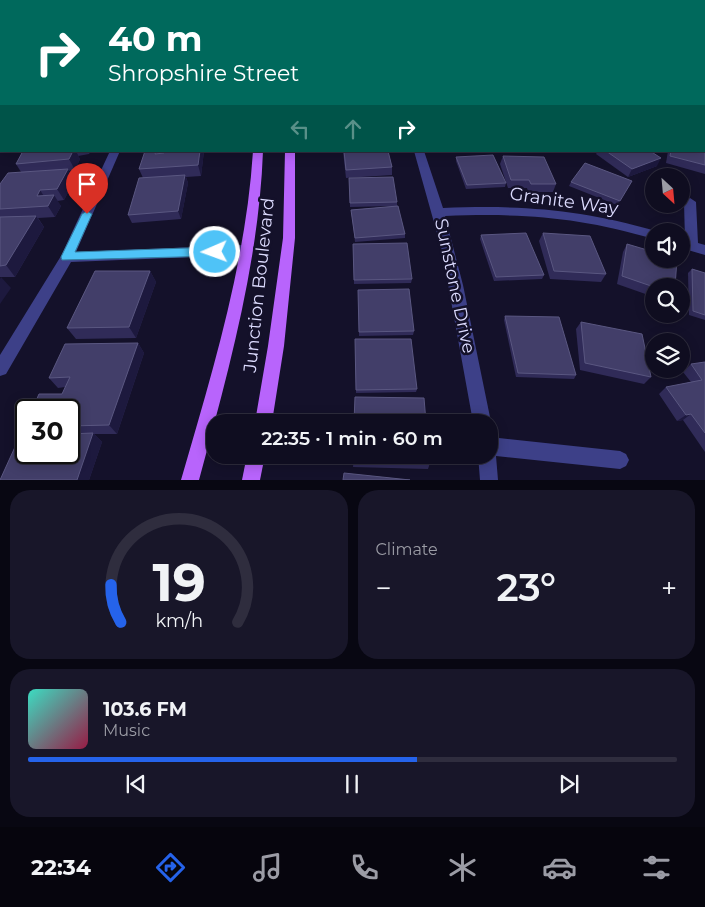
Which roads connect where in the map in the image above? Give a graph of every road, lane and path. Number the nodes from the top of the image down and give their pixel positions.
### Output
1 (115, 152) edge
2 (258, 152) edge
3 (290, 152) edge
4 (419, 152) edge
5 (439, 212) junction
6 (645, 233) edge
7 (690, 246) edge
8 (245, 250) junction
9 (705, 250) edge
10 (66, 257) junction
11 (0, 370) edge
12 (264, 414) edge
13 (480, 414) edge
14 (498, 447) edge
15 (620, 460) dead end
16 (254, 464) edge
17 (488, 464) edge
18 (190, 480) edge
19 (251, 480) edge
20 (489, 480) edge

1 - 10 street
2 - 8 main road, Junction Boulevard
3 - 12 main road, Junction Boulevard
4 - 5 street, Sunstone Drive
5 - 6 street, Granite Way
5 - 13 street, Sunstone Drive
7 - 9 street
8 - 10 street
8 - 18 main road, Junction Boulevard
10 - 11 street
14 - 15 street
16 - 19 main road
17 - 20 street

